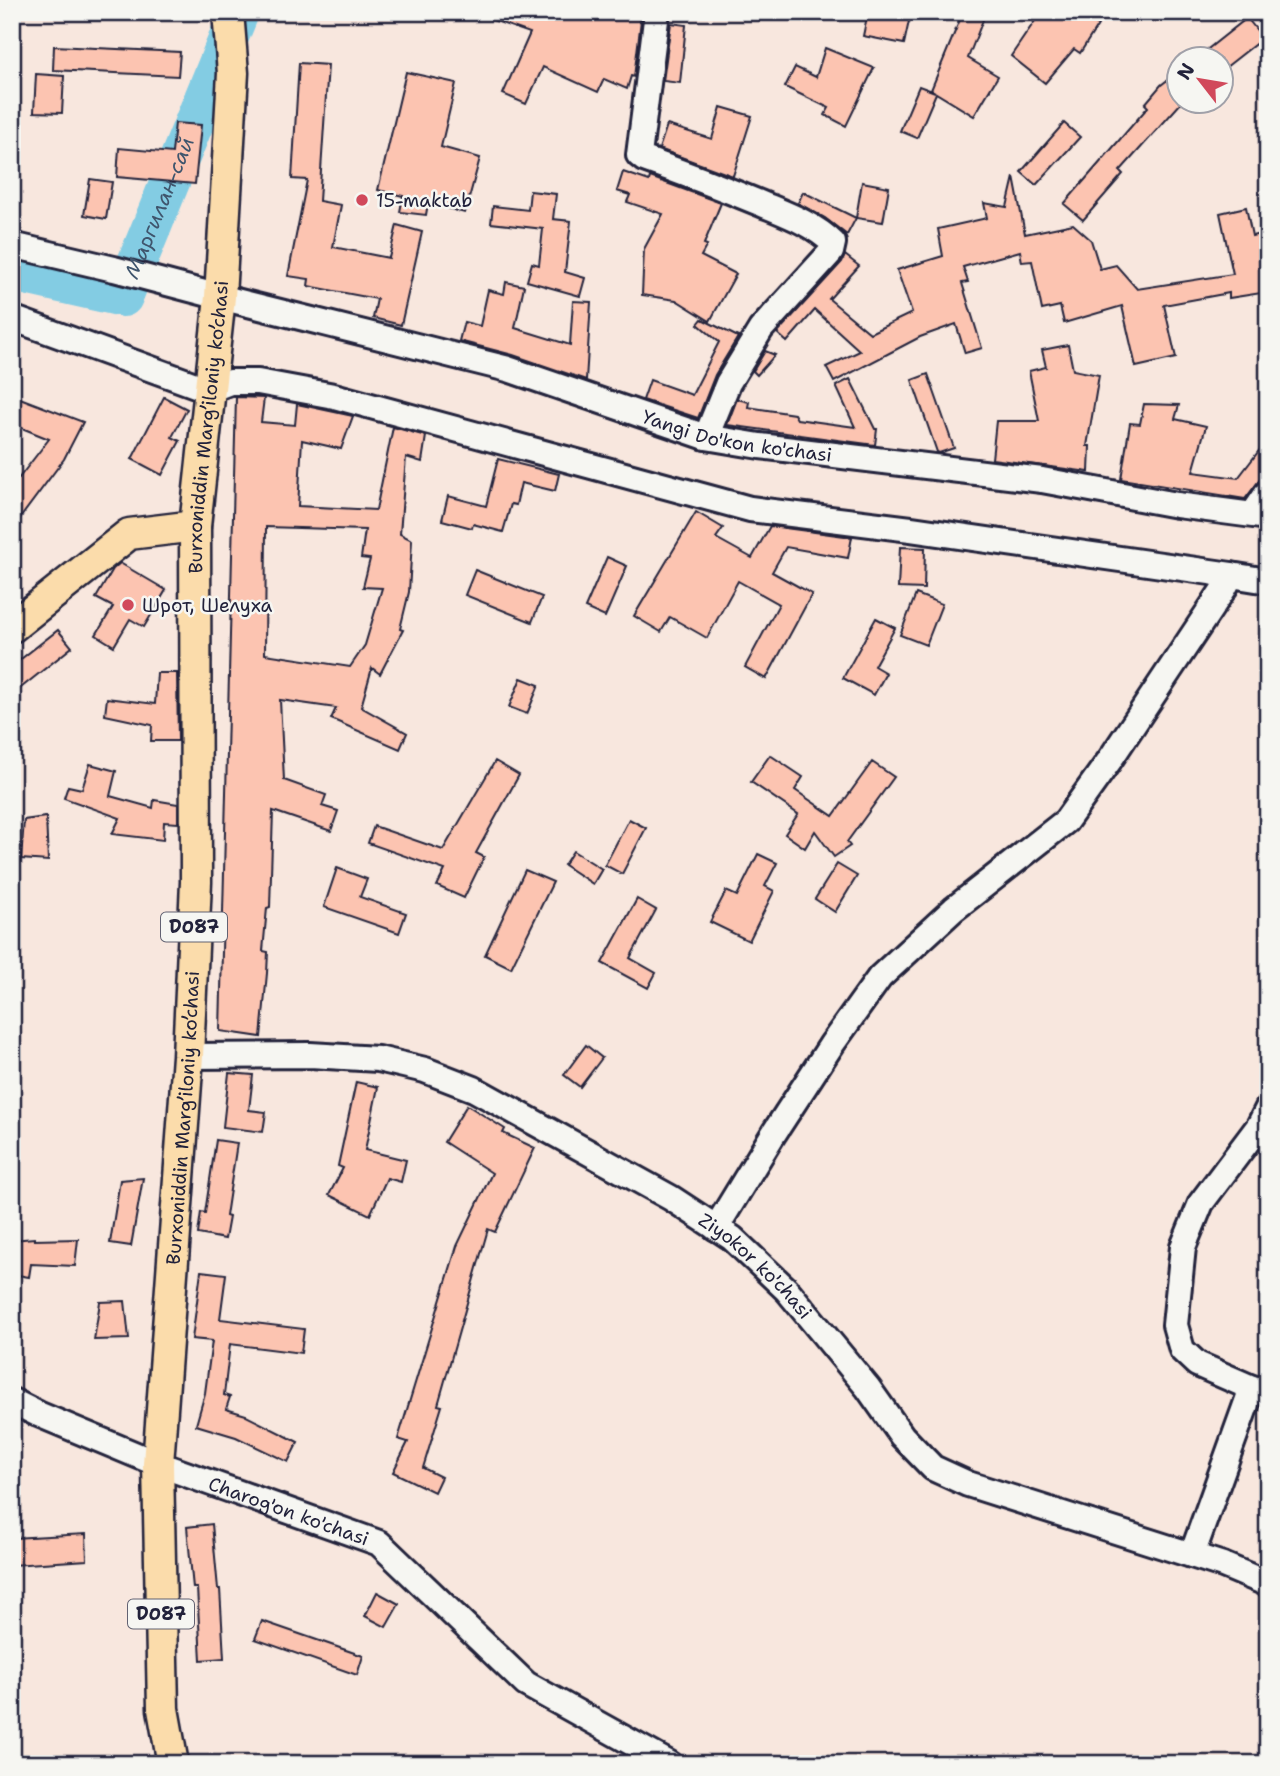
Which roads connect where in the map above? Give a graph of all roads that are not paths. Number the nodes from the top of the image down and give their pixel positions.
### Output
1 (228, 12) edge
2 (657, 12) edge
3 (12, 245) edge
4 (220, 297) junction
5 (12, 318) edge
6 (209, 390) junction
7 (706, 436) junction
8 (1268, 492) edge
9 (1260, 516) edge
10 (195, 526) junction
11 (1231, 575) junction
12 (1268, 580) edge
13 (12, 627) edge
14 (188, 1056) junction
15 (1268, 1108) edge
16 (716, 1228) junction
17 (1260, 1389) edge
18 (12, 1401) edge
19 (158, 1464) junction
20 (1192, 1555) junction
21 (1268, 1584) edge
22 (173, 1764) edge
23 (670, 1764) edge

1 - 4 main road, Burxoniddin Marg’iloniy ko’chasi / D087
2 - 7 street
3 - 4 street, Yangi Do'kon ko'chasi
4 - 6 main road, Burxoniddin Marg’iloniy ko’chasi / D087
4 - 7 street, Yangi Do'kon ko'chasi
5 - 6 street
6 - 10 main road, Burxoniddin Marg’iloniy ko’chasi / D087
6 - 11 street
7 - 9 street, Yangi Do'kon ko'chasi
8 - 9 street
10 - 13 main road
10 - 14 main road, Burxoniddin Marg’iloniy ko’chasi / D087
11 - 12 street
11 - 16 street
14 - 16 street, Ziyokor ko'chasi
14 - 19 main road, Burxoniddin Marg’iloniy ko’chasi / D087
15 - 17 street
16 - 20 street, Ziyokor ko'chasi
17 - 20 street
18 - 19 street, Charog'on ko'chasi
19 - 22 main road, Burxoniddin Marg’iloniy ko’chasi / D087
19 - 23 street, Charog'on ko'chasi
20 - 21 street, Ziyokor ko'chasi

